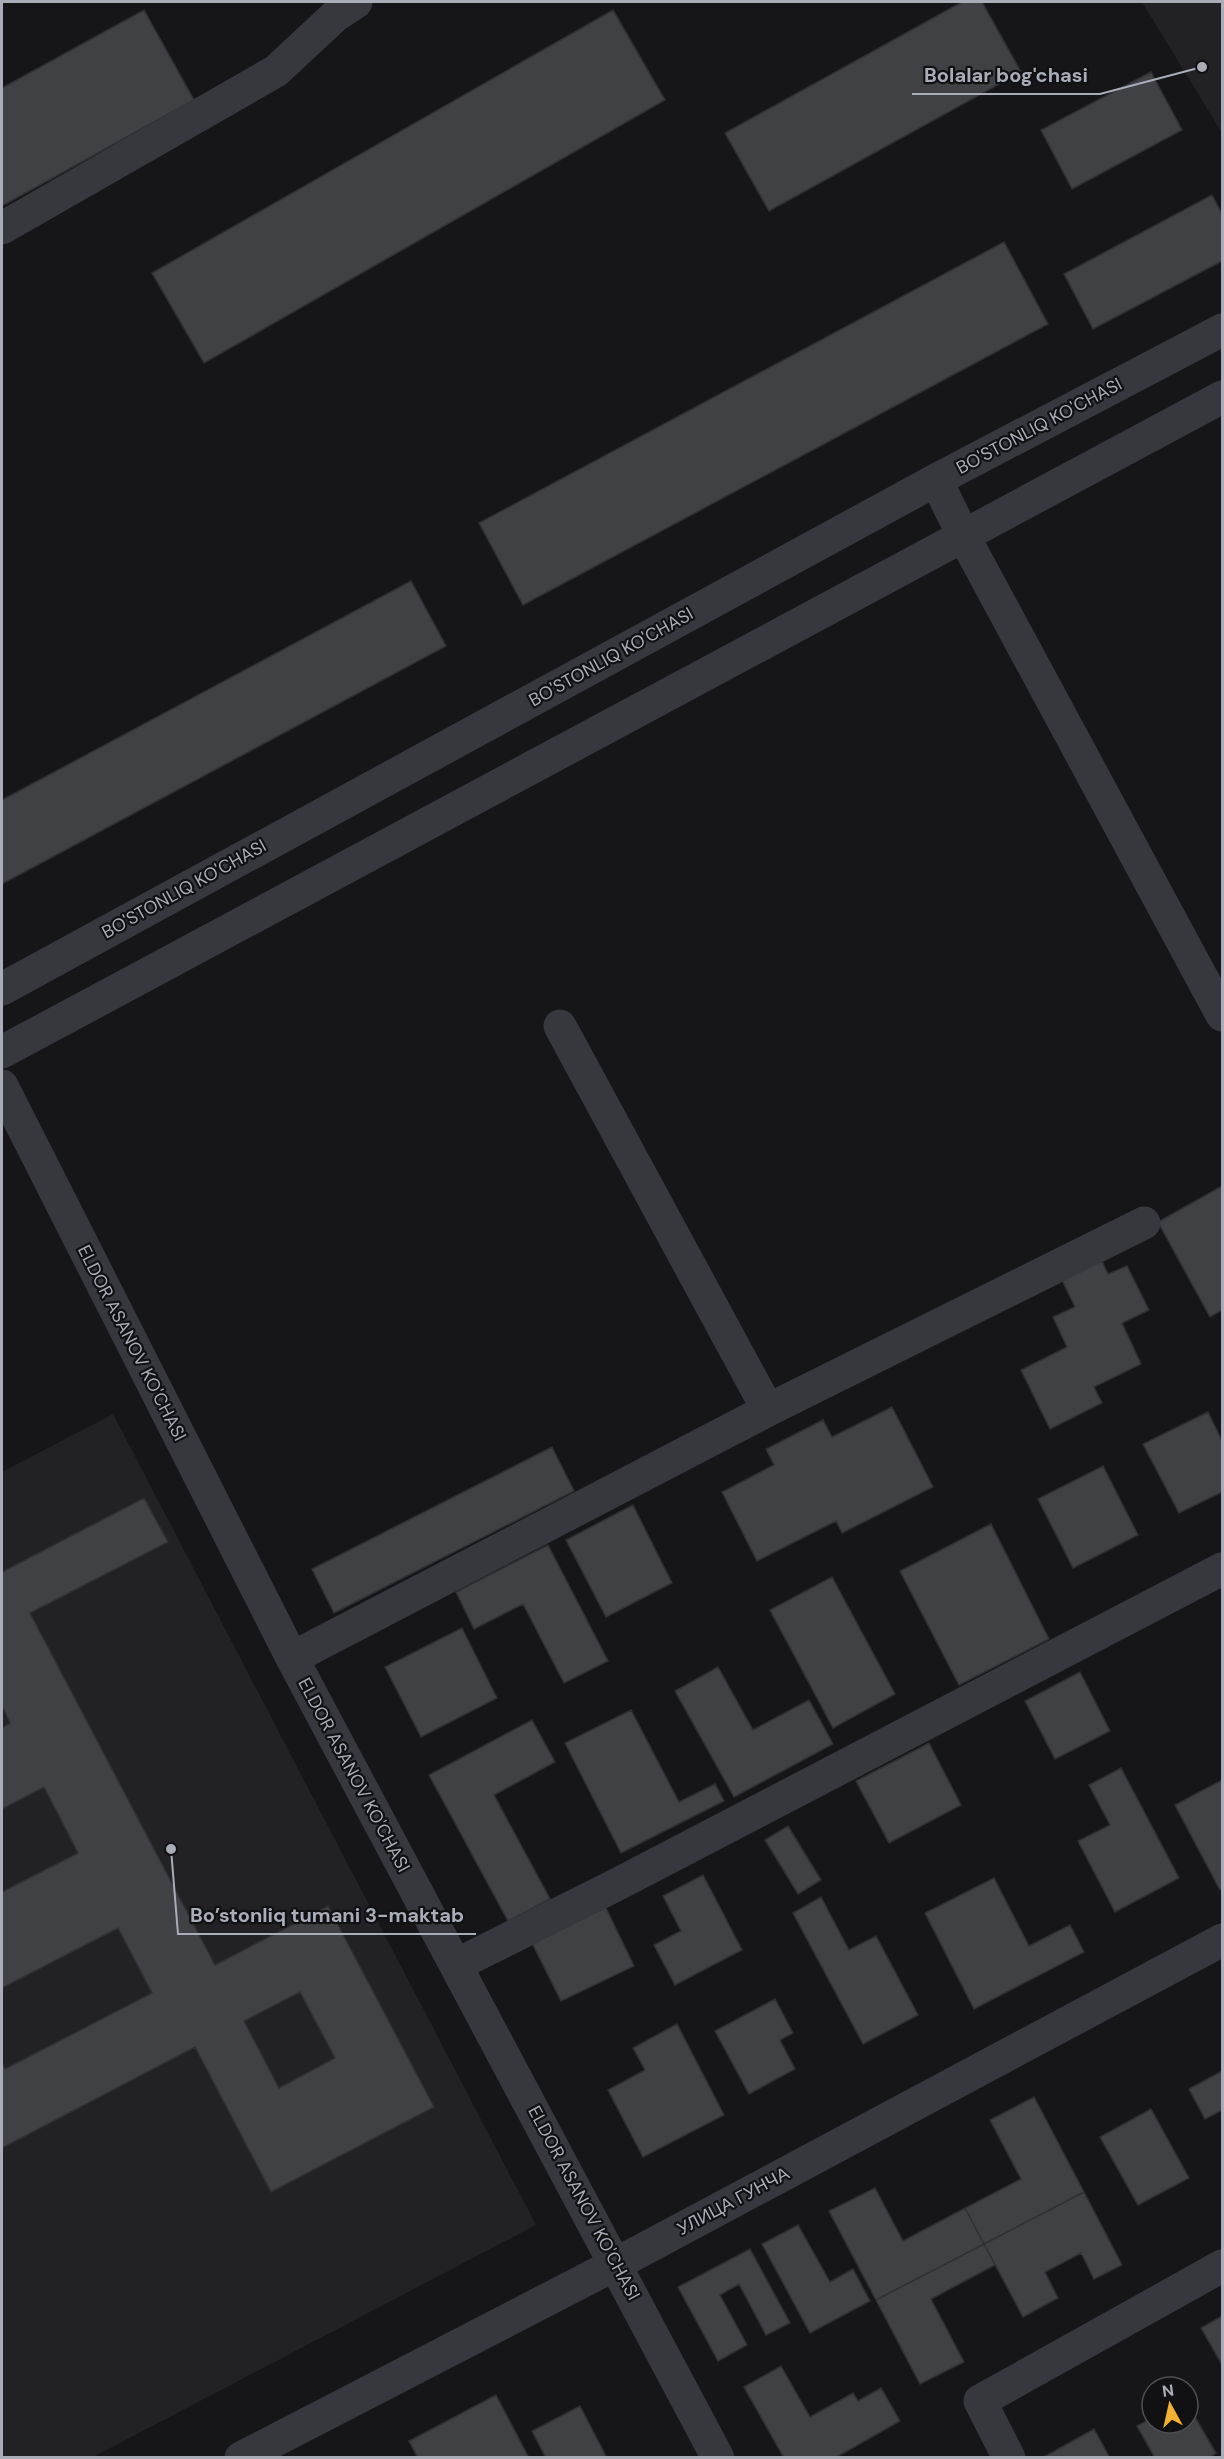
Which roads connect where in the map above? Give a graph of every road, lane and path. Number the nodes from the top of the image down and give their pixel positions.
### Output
1 (356, 2) edge
2 (2, 228) edge
3 (1222, 330) edge
4 (1222, 397) edge
5 (936, 480) junction
6 (963, 536) junction
7 (1215, 982) edge
8 (2, 989) edge
9 (1222, 1015) edge
10 (560, 1026) dead end
11 (2, 1052) edge
12 (2, 1086) edge
13 (1144, 1223) dead end
14 (768, 1410) junction
15 (1222, 1569) edge
16 (292, 1658) junction
17 (1222, 1940) edge
18 (456, 1965) junction
19 (616, 2264) junction
20 (1222, 2266) edge
21 (241, 2457) edge
22 (718, 2457) edge
23 (1009, 2457) edge

1 - 2 street
3 - 5 street, BO'STONLIQ KO'CHASI
4 - 6 street
5 - 6 street
5 - 8 street, BO'STONLIQ KO'CHASI
6 - 7 street
6 - 11 street
7 - 9 street
10 - 14 street
12 - 16 street, ELDOR ASANOV KO'CHASI
13 - 14 street
14 - 16 street
15 - 18 street
16 - 18 street, ELDOR ASANOV KO'CHASI
17 - 19 street, УЛИЦА ГУНЧА
18 - 19 street, ELDOR ASANOV KO'CHASI
19 - 21 street, УЛИЦА ГУНЧА
19 - 22 street, ELDOR ASANOV KO'CHASI
20 - 23 street

